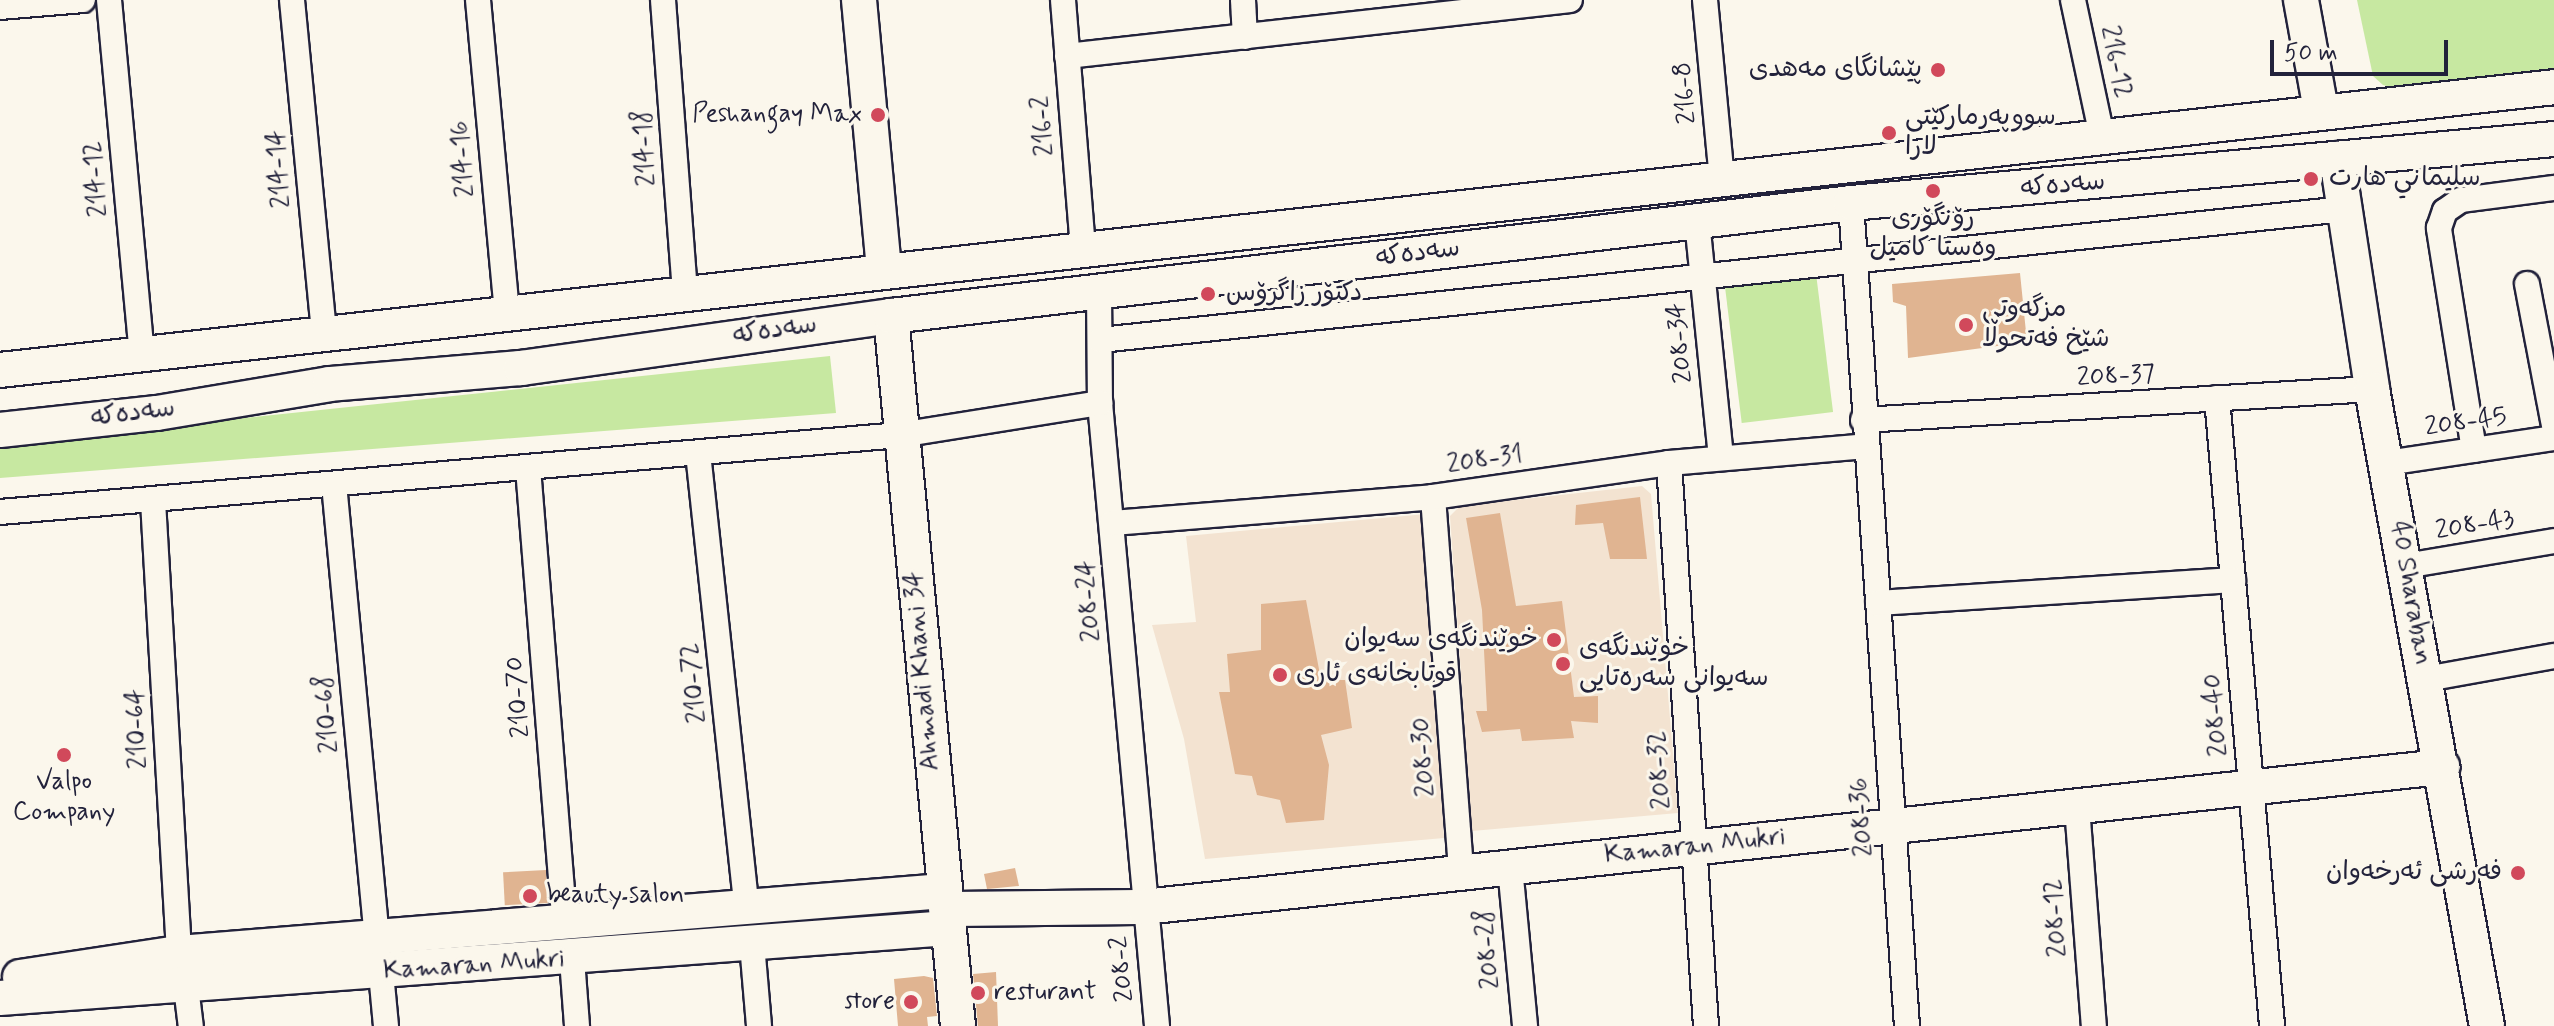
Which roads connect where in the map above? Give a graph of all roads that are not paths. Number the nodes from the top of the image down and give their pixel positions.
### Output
1 (83, 0) edge
2 (109, 0) edge
3 (292, 0) edge
4 (478, 0) edge
5 (663, 0) edge
6 (859, 0) edge
7 (1063, 0) edge
8 (1243, 0) edge
9 (1570, 0) edge
10 (1705, 0) edge
11 (2073, 0) edge
12 (2301, 0) edge
13 (0, 7) edge
14 (1245, 37) junction
15 (1067, 56) junction
16 (2554, 87) edge
17 (2321, 110) junction
18 (2102, 136) junction
19 (2549, 147) edge
20 (2337, 159) junction
21 (1722, 180) junction
22 (2554, 188) edge
23 (1523, 201) junction
24 (1851, 203) junction
25 (1461, 208) junction
26 (2345, 209) junction
27 (1697, 221) junction
28 (1532, 241) junction
29 (1083, 247) junction
30 (1466, 248) junction
31 (1854, 258) junction
32 (884, 269) junction
33 (1703, 275) junction
34 (2527, 284) dead end
35 (1099, 291) junction
36 (685, 292) junction
37 (507, 312) junction
38 (891, 316) junction
39 (450, 319) junction
40 (335, 331) junction
41 (1100, 340) junction
42 (142, 354) junction
43 (0, 370) edge
44 (455, 371) junction
45 (350, 382) junction
46 (2372, 389) junction
47 (2217, 398) junction
48 (1100, 403) junction
49 (1863, 420) junction
50 (2554, 426) edge
51 (0, 430) edge
52 (900, 435) junction
53 (2554, 438) edge
54 (1866, 446) junction
55 (2474, 450) junction
56 (698, 453) junction
57 (1721, 458) junction
58 (1669, 463) junction
59 (2386, 463) junction
60 (528, 468) junction
61 (334, 484) junction
62 (1433, 497) junction
63 (153, 501) junction
64 (0, 512) edge
65 (1112, 523) junction
66 (2554, 541) edge
67 (2405, 566) junction
68 (2233, 580) junction
69 (1878, 603) junction
70 (2554, 656) edge
71 (2426, 679) junction
72 (2442, 767) junction
73 (2251, 787) junction
74 (2077, 807) junction
75 (1892, 827) junction
76 (1694, 847) junction
77 (1510, 867) junction
78 (1461, 871) junction
79 (1144, 907) junction
80 (747, 908) junction
81 (946, 909) junction
82 (565, 923) junction
83 (453, 932) junction
84 (377, 939) junction
85 (752, 944) junction
86 (179, 953) junction
87 (572, 959) junction
88 (457, 967) junction
89 (381, 973) junction
90 (0, 980) edge
91 (186, 987) junction
92 (0, 998) edge
93 (191, 1026) edge
94 (386, 1026) edge
95 (577, 1026) edge
96 (759, 1026) edge
97 (958, 1026) edge
98 (1157, 1026) edge
99 (1525, 1026) edge
100 (1706, 1026) edge
101 (1907, 1026) edge
102 (2094, 1026) edge
103 (2272, 1026) edge
104 (2487, 1026) edge

1 - 13 street
2 - 42 street, 214-12
3 - 40 street, 214-14
4 - 37 street, 214-16
5 - 36 street, 214-18
6 - 32 street
7 - 15 street, 216-2
8 - 14 street
9 - 14 street
10 - 21 street, 216-8
11 - 18 street, 216-12
12 - 17 street
14 - 15 street
15 - 29 street, 216-2
16 - 17 street, سەدەکە
17 - 18 street, سەدەکە
18 - 21 street, سەدەکە
19 - 20 street, سەدەکە
20 - 24 street, سەدەکە
20 - 26 street, 40 Sharaban
21 - 23 street, سەدەکە
22 - 55 street
23 - 25 street, سەدەکە
23 - 28 street
24 - 27 street, سەدەکە
24 - 31 street, 208-36
25 - 29 street, سەدەکە
25 - 30 street
26 - 31 street
26 - 46 street, 40 Sharaban
27 - 28 street, سەدەکە
27 - 33 street, 208-34
28 - 30 street, سەدەکە
29 - 32 street, سەدەکە
30 - 35 street, سەدەکە
31 - 33 street
31 - 49 street, 208-36
32 - 36 street, سەدەکە
33 - 41 street
33 - 57 street, 208-34
34 - 50 street
35 - 38 street, سەدەکە
35 - 41 street, 208-24
36 - 37 street, سەدەکە
37 - 39 street, سەدەکە
38 - 44 street, سەدەکە
38 - 52 street, Ahmadi Khani 34
39 - 40 street, سەدەکە
39 - 44 street
40 - 42 street, سەدەکە
40 - 45 street
41 - 48 street, 208-24
42 - 43 street, سەدەکە
44 - 45 street, سەدەکە
45 - 51 street, سەدەکە
46 - 47 street, 208-37
46 - 59 street, 40 Sharaban
47 - 49 street, 208-37
47 - 68 street, 208-40
48 - 52 street
48 - 65 street, 208-24
49 - 54 street, 208-36
52 - 56 street
52 - 81 street, Ahmadi Khani 34
53 - 55 street, 208-45
54 - 57 street, 208-31
54 - 69 street, 208-36
55 - 59 street, 208-45
56 - 60 street
56 - 80 street, 210-72
57 - 58 street, 208-31
58 - 62 street, 208-31
58 - 76 street, 208-32
59 - 67 street, 40 Sharaban
60 - 61 street
60 - 82 street, 210-70
61 - 63 street
61 - 84 street, 210-68
62 - 65 street, 208-31
62 - 78 street, 208-30
63 - 64 street
63 - 86 street, 210-64
65 - 79 street, 208-24
66 - 67 street, 208-43
67 - 71 street, 40 Sharaban
68 - 69 street
68 - 73 street, 208-40
69 - 75 street, 208-36
70 - 71 street
71 - 72 street, 40 Sharaban
72 - 73 street, Kamaran Mukri
72 - 104 street, 40 Sharaban
73 - 74 street, Kamaran Mukri
73 - 103 street, 208-40
74 - 75 street, Kamaran Mukri
74 - 102 street, 208-12
75 - 76 street, Kamaran Mukri
75 - 101 street, 208-36
76 - 77 street, Kamaran Mukri
76 - 100 street, 208-32
77 - 78 street, Kamaran Mukri
77 - 99 street, 208-28
78 - 79 street, Kamaran Mukri
79 - 81 street, Kamaran Mukri
79 - 98 street, 208-2
80 - 81 street, Kamaran Mukri
80 - 82 street, Kamaran Mukri
81 - 85 street, Kamaran Mukri
81 - 97 street, Ahmadi Khani 34
82 - 83 street, Kamaran Mukri
83 - 84 street, Kamaran Mukri
83 - 88 street
84 - 86 street, Kamaran Mukri
85 - 87 street, Kamaran Mukri
85 - 96 street
86 - 90 street, Kamaran Mukri
87 - 88 street, Kamaran Mukri
87 - 95 street
88 - 89 street, Kamaran Mukri
89 - 91 street, Kamaran Mukri
89 - 94 street
91 - 92 street, Kamaran Mukri
91 - 93 street

